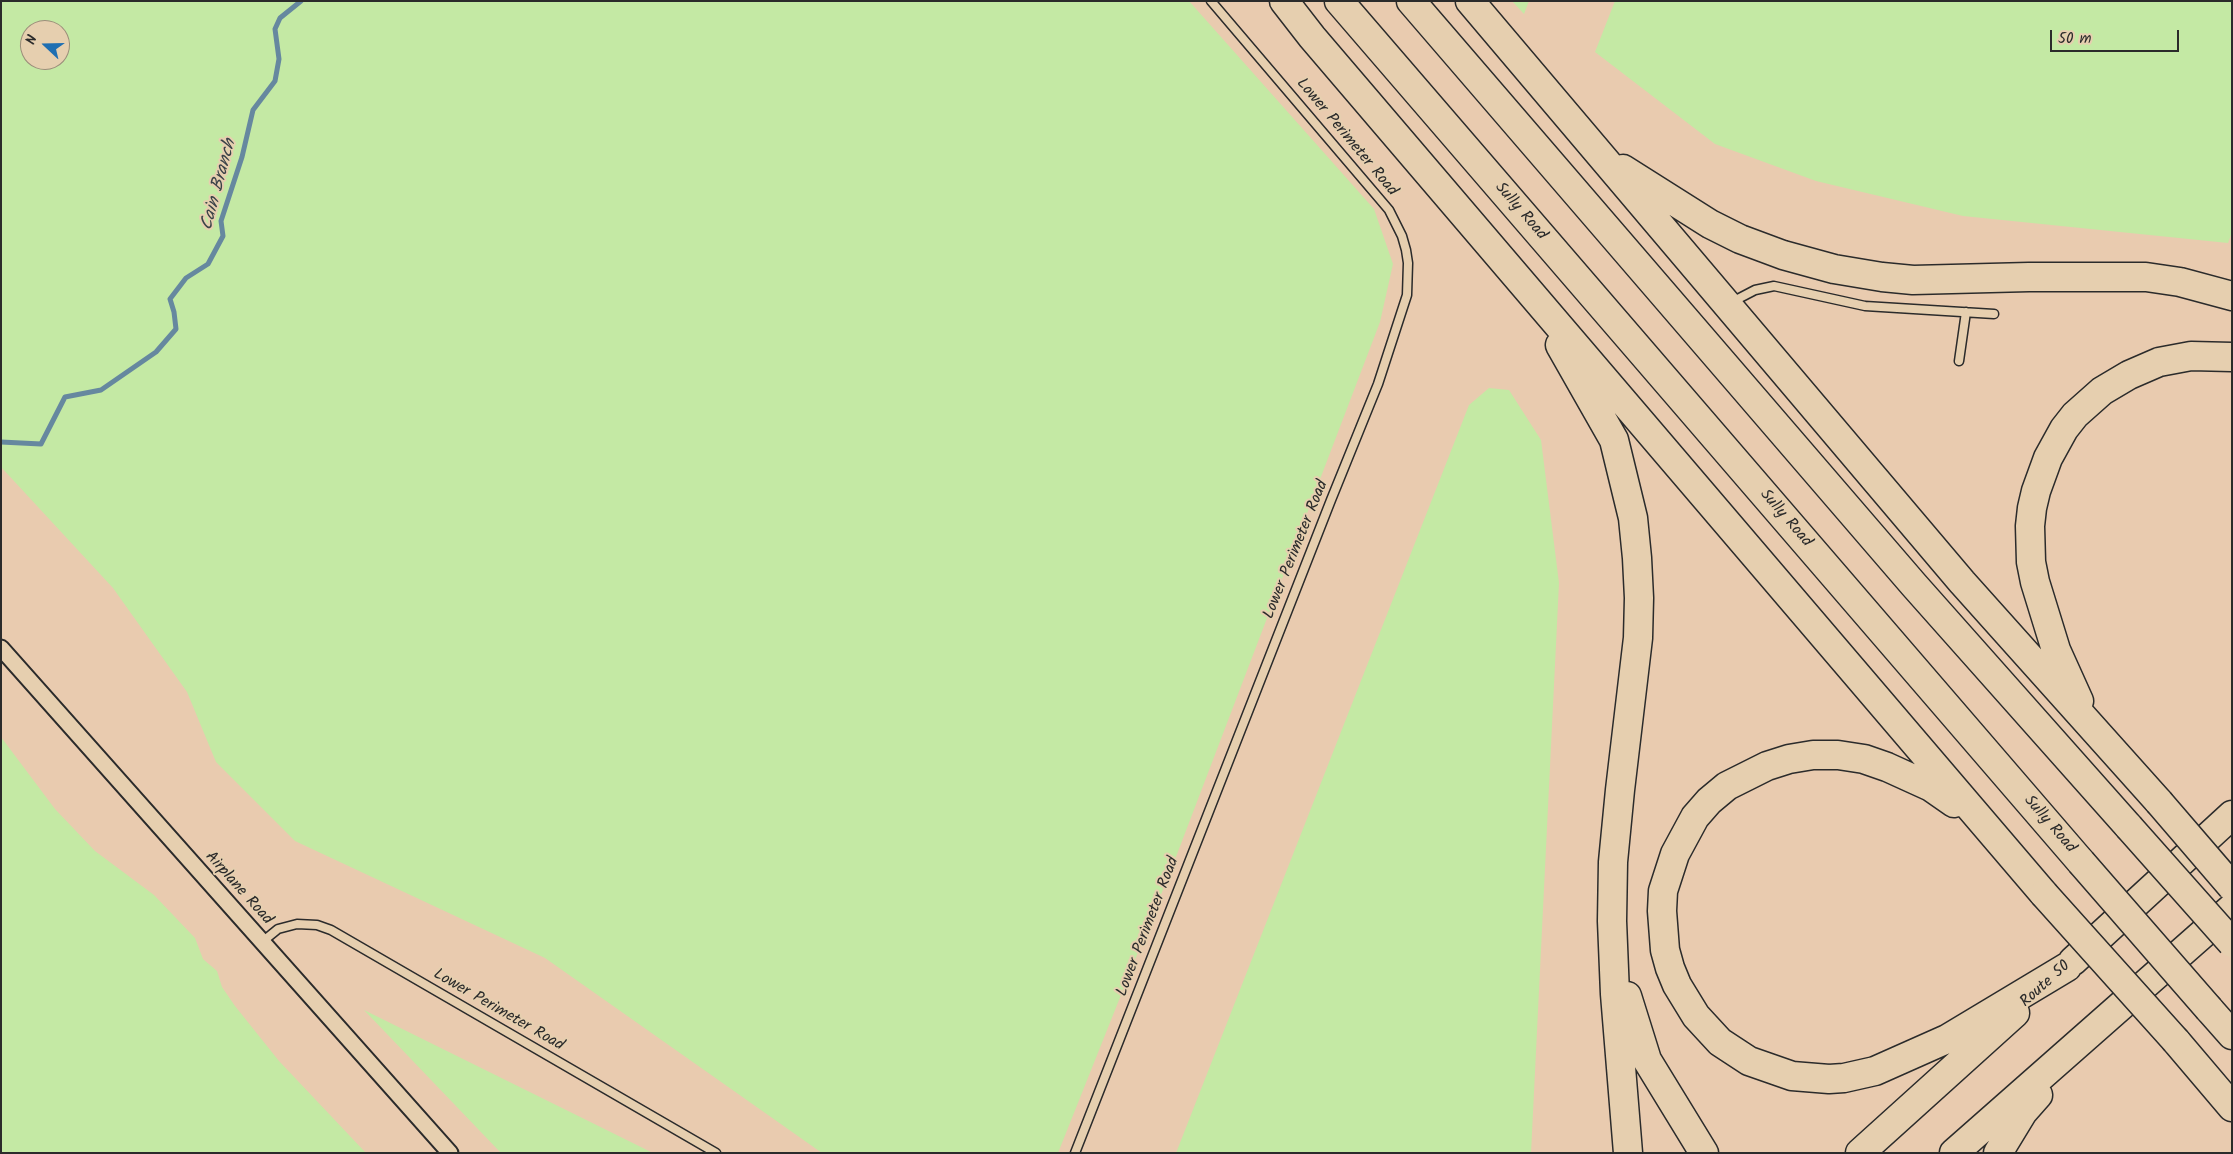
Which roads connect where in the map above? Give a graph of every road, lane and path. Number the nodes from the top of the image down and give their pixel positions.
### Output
1 (1211, 1) edge
2 (1284, 1) edge
3 (1338, 1) edge
4 (1411, 1) edge
5 (1470, 1) edge
6 (1599, 154) junction
7 (1522, 281) junction
8 (2232, 296) edge
9 (1727, 306) junction
10 (1966, 312) junction
11 (1994, 314) dead end
12 (2232, 357) edge
13 (1959, 362) dead end
14 (1, 648) edge
15 (2126, 767) junction
16 (2232, 815) edge
17 (1981, 821) junction
18 (2232, 887) edge
19 (2232, 908) edge
20 (1612, 921) junction
21 (262, 942) junction
22 (2232, 943) edge
23 (2066, 967) junction
24 (2114, 1012) junction
25 (2232, 1035) edge
26 (2223, 1097) edge
27 (2232, 1112) edge
28 (450, 1153) edge
29 (716, 1153) edge
30 (1075, 1153) edge
31 (1628, 1153) edge
32 (1704, 1153) edge
33 (1860, 1153) edge
34 (1954, 1153) edge
35 (1998, 1153) edge

1 - 30 lane, Lower Perimeter Road
2 - 7 highway
3 - 25 highway, Sully Road, bridge
4 - 22 highway, bridge
5 - 6 highway
6 - 8 highway
6 - 9 highway
7 - 17 highway
7 - 20 highway
9 - 10 lane
9 - 15 highway
10 - 11 lane
10 - 13 lane
12 - 15 highway
14 - 21 street, Airplane Road
15 - 18 highway, bridge
16 - 23 highway, Route 50
17 - 23 highway
17 - 26 highway, bridge
19 - 24 highway
20 - 31 highway
20 - 32 highway
21 - 28 street, Airplane Road
21 - 29 lane, Lower Perimeter Road
23 - 33 highway, Route 50
24 - 34 highway
24 - 35 highway
26 - 27 highway

